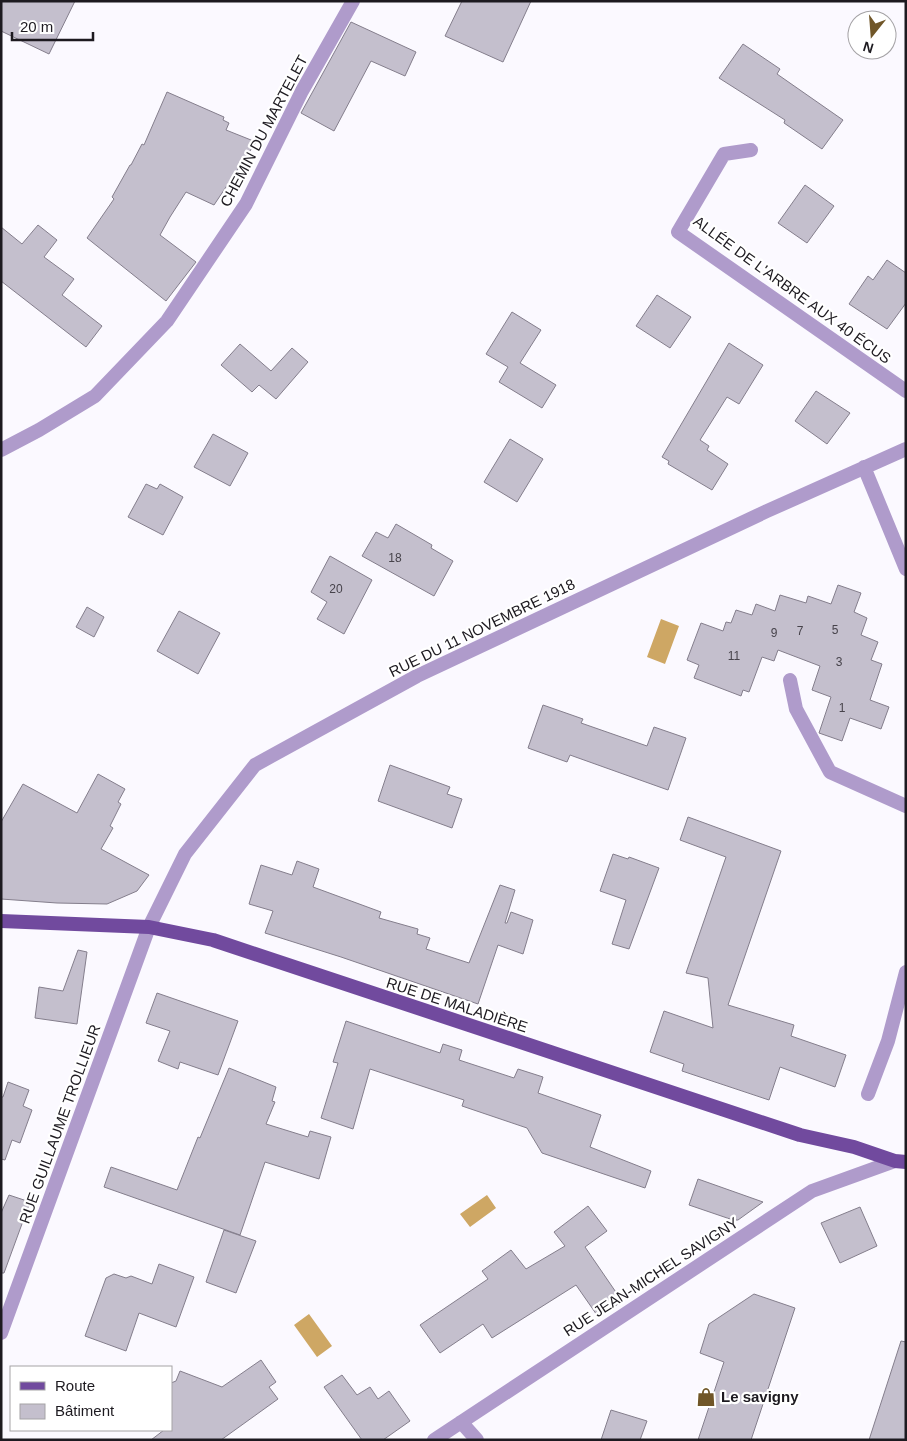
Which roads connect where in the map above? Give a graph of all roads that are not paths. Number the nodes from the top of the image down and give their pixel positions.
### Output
1 (353, 1) edge
2 (752, 150) dead end
3 (906, 391) edge
4 (906, 449) edge
5 (1, 450) edge
6 (864, 467) junction
7 (906, 569) edge
8 (790, 680) dead end
9 (906, 806) edge
10 (1, 921) edge
11 (149, 927) junction
12 (906, 972) edge
13 (868, 1094) dead end
14 (900, 1162) edge
15 (1, 1332) edge
16 (461, 1422) junction
17 (434, 1440) edge
18 (477, 1440) edge

1 - 5 street, CHEMIN DU MARTELET
2 - 3 street, ALLÉE DE L'ARBRE AUX 40 ÉCUS
4 - 6 street, RUE DU 11 NOVEMBRE 1918
6 - 7 street
6 - 11 street, RUE DU 11 NOVEMBRE 1918
8 - 9 street
10 - 11 main road, RUE DE MALADIÈRE
11 - 14 main road, RUE DE MALADIÈRE
11 - 15 street, RUE GUILLAUME TROLLIEUR
12 - 13 street
14 - 16 street, RUE JEAN-MICHEL SAVIGNY
16 - 17 street, RUE JEAN-MICHEL SAVIGNY
16 - 18 street

